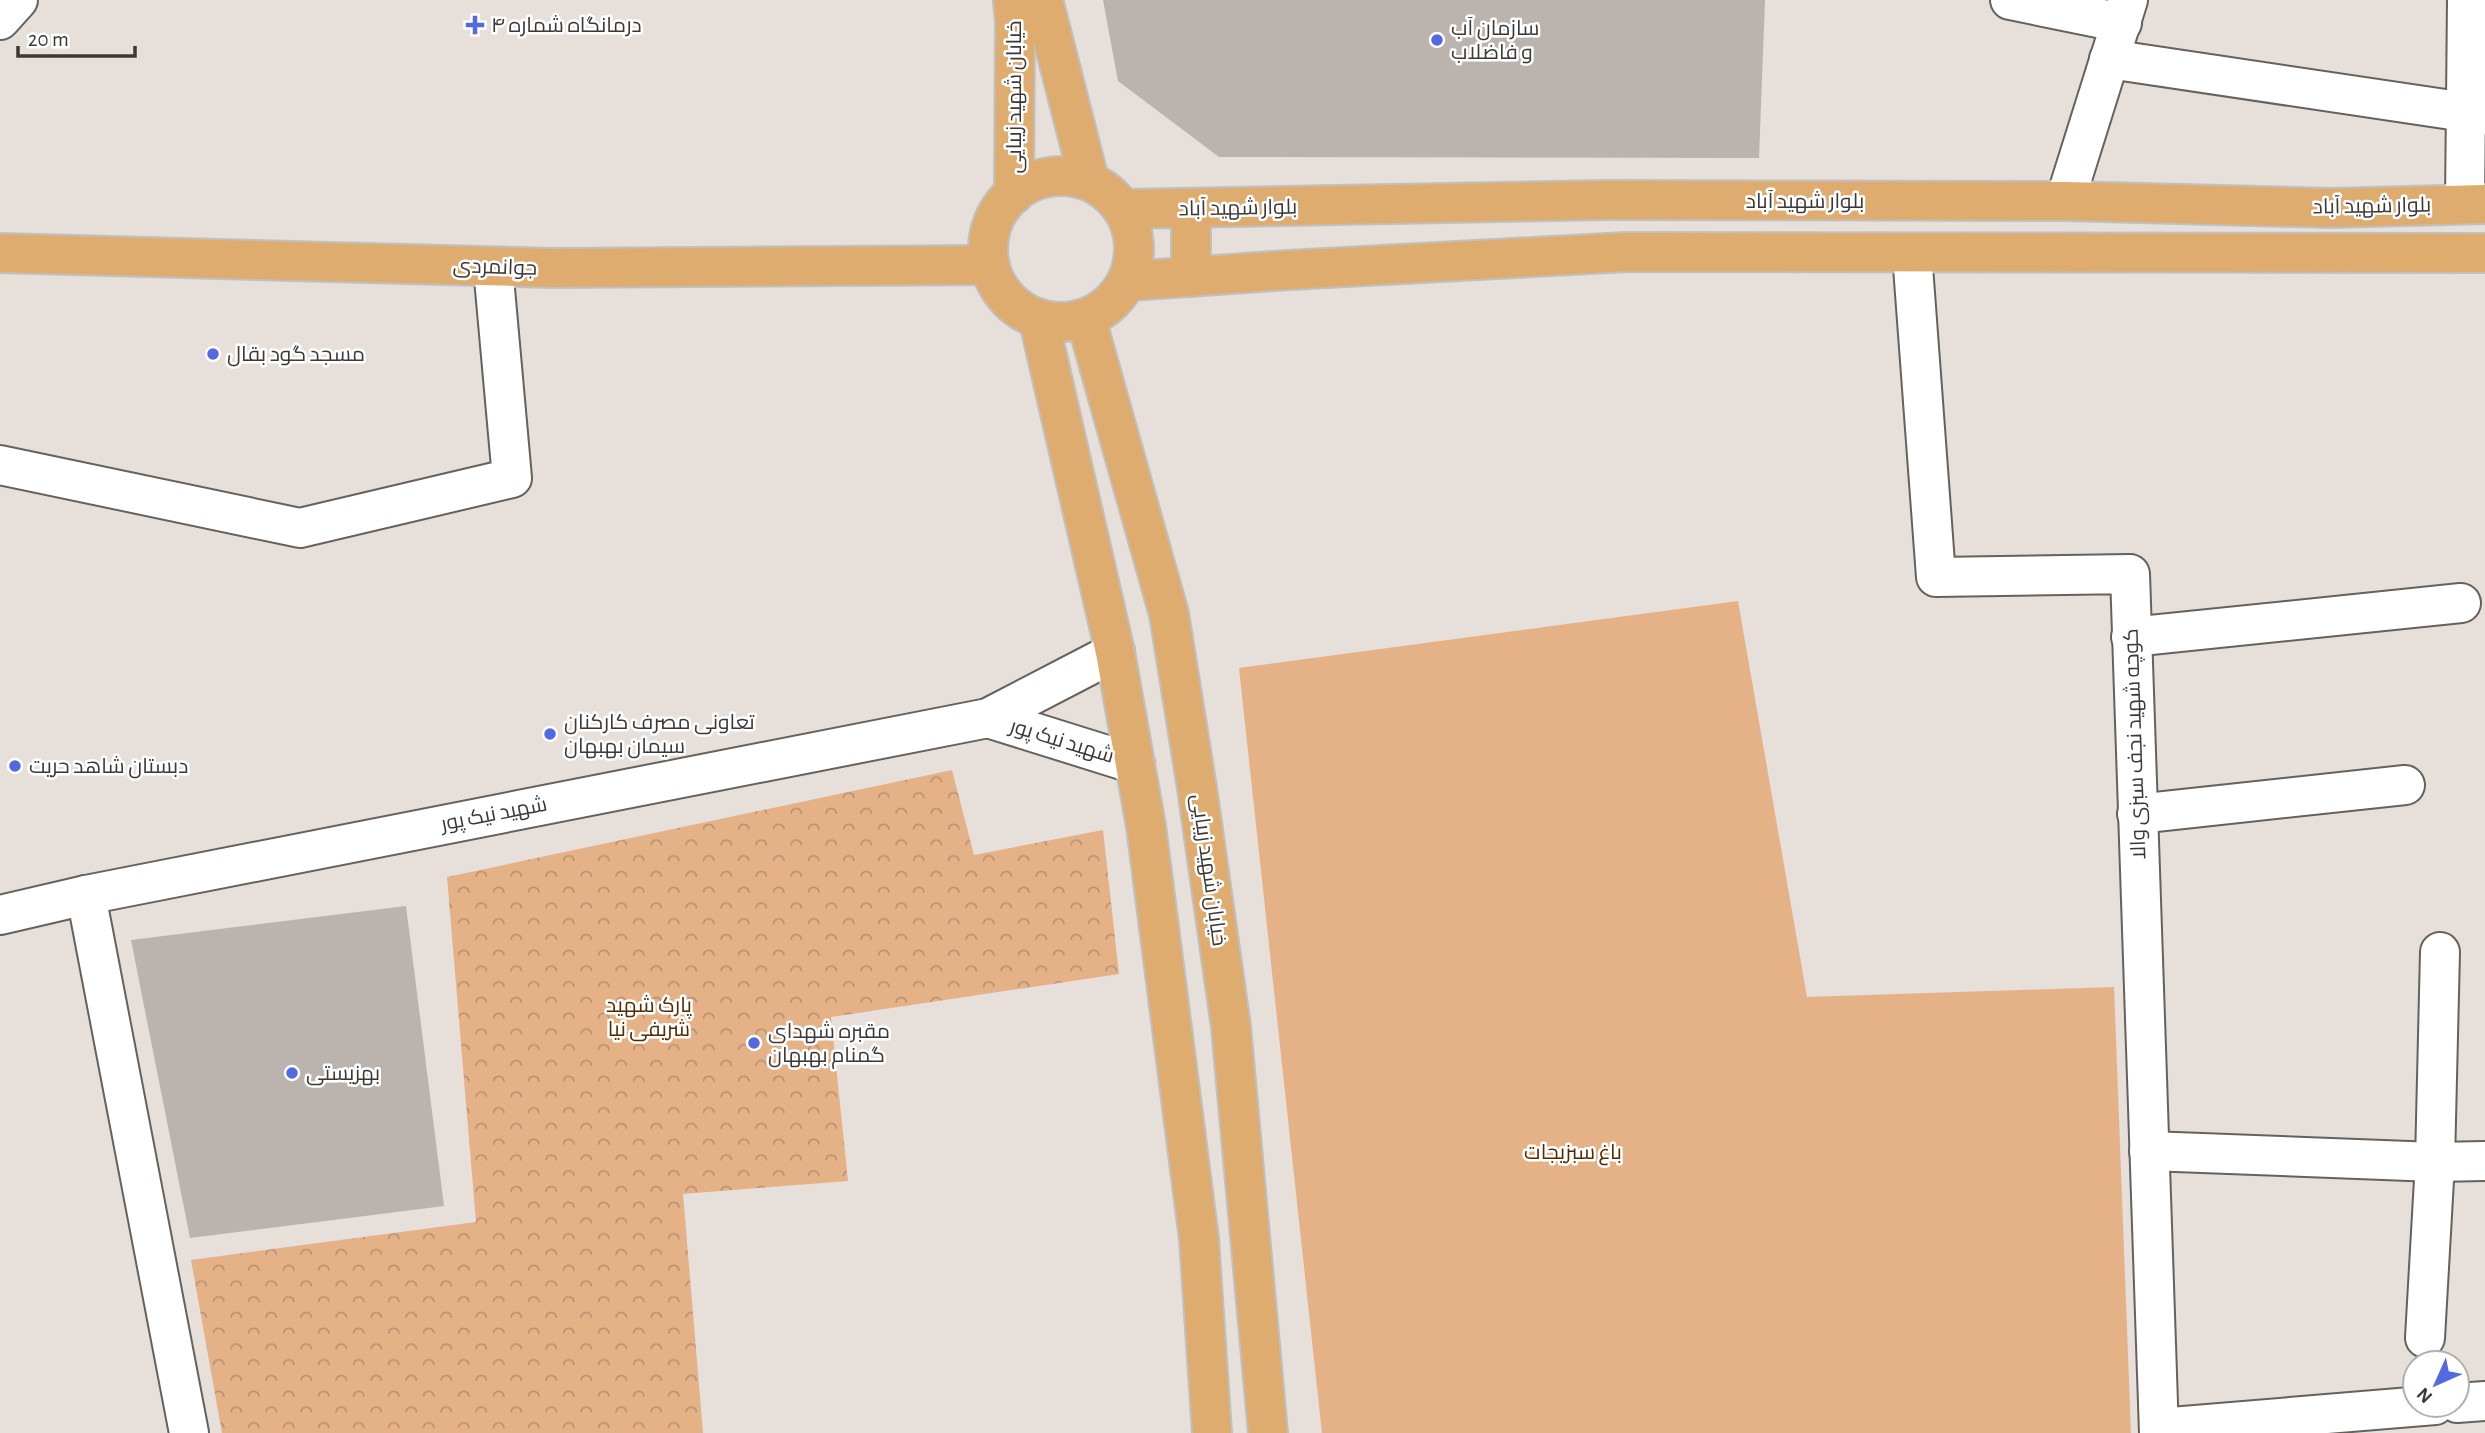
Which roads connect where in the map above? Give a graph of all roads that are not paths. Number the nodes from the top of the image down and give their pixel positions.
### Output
1 (19, 0) edge
2 (1013, 0) edge
3 (1043, 0) edge
4 (2011, 0) edge
5 (2467, 0) edge
6 (2125, 12) edge
7 (0, 20) edge
8 (2109, 59) junction
9 (2476, 114) edge
10 (1089, 180) junction
11 (1013, 194) junction
12 (2065, 201) junction
13 (2475, 204) edge
14 (1191, 208) junction
15 (1126, 209) junction
16 (0, 253) edge
17 (1912, 253) junction
18 (2485, 253) edge
19 (990, 265) junction
20 (493, 267) junction
21 (1191, 277) junction
22 (1129, 281) junction
23 (1086, 319) junction
24 (1039, 321) junction
25 (0, 466) edge
26 (2461, 603) dead end
27 (2131, 637) junction
28 (1115, 652) junction
29 (988, 718) junction
30 (1135, 764) junction
31 (2405, 785) dead end
32 (2137, 814) junction
33 (86, 895) junction
34 (0, 915) edge
35 (2440, 952) dead end
36 (2149, 1151) junction
37 (2435, 1161) junction
38 (2485, 1161) edge
39 (2425, 1338) dead end
40 (2401, 1408) edge
41 (2159, 1430) edge
42 (189, 1433) edge
43 (1212, 1433) edge
44 (1268, 1433) edge

1 - 7 street
2 - 11 main road, خیابان شهید زیبایی
3 - 10 main road, خیابان شهید زیبایی
4 - 6 street
5 - 9 street
6 - 8 street
8 - 9 street
8 - 12 street
9 - 13 street
10 - 11 main road
10 - 15 main road
11 - 19 main road
12 - 13 main road, بلوار شهید آباد
12 - 14 main road, بلوار شهید آباد
14 - 15 main road, بلوار شهید آباد
14 - 21 main road
15 - 22 main road
16 - 20 main road, جوانمردی
17 - 18 main road
17 - 21 main road
17 - 27 street, کوچه شهید نجف سبزی والا
19 - 20 main road, جوانمردی
19 - 24 main road
20 - 25 street
21 - 22 main road
22 - 23 main road
23 - 24 main road
23 - 44 main road, خیابان شهید زیبایی
24 - 28 main road
26 - 27 street
27 - 32 street, کوچه شهید نجف سبزی والا
28 - 29 street, شهید نیک پور
28 - 30 main road
29 - 30 street, شهید نیک پور
29 - 33 street, شهید نیک پور
30 - 43 main road
31 - 32 street
32 - 36 street, کوچه شهید نجف سبزی والا
33 - 34 street, شهید نیک پور
33 - 42 street
35 - 37 street
36 - 37 street
36 - 41 street, کوچه شهید نجف سبزی والا
37 - 38 street
37 - 39 street
40 - 41 street

